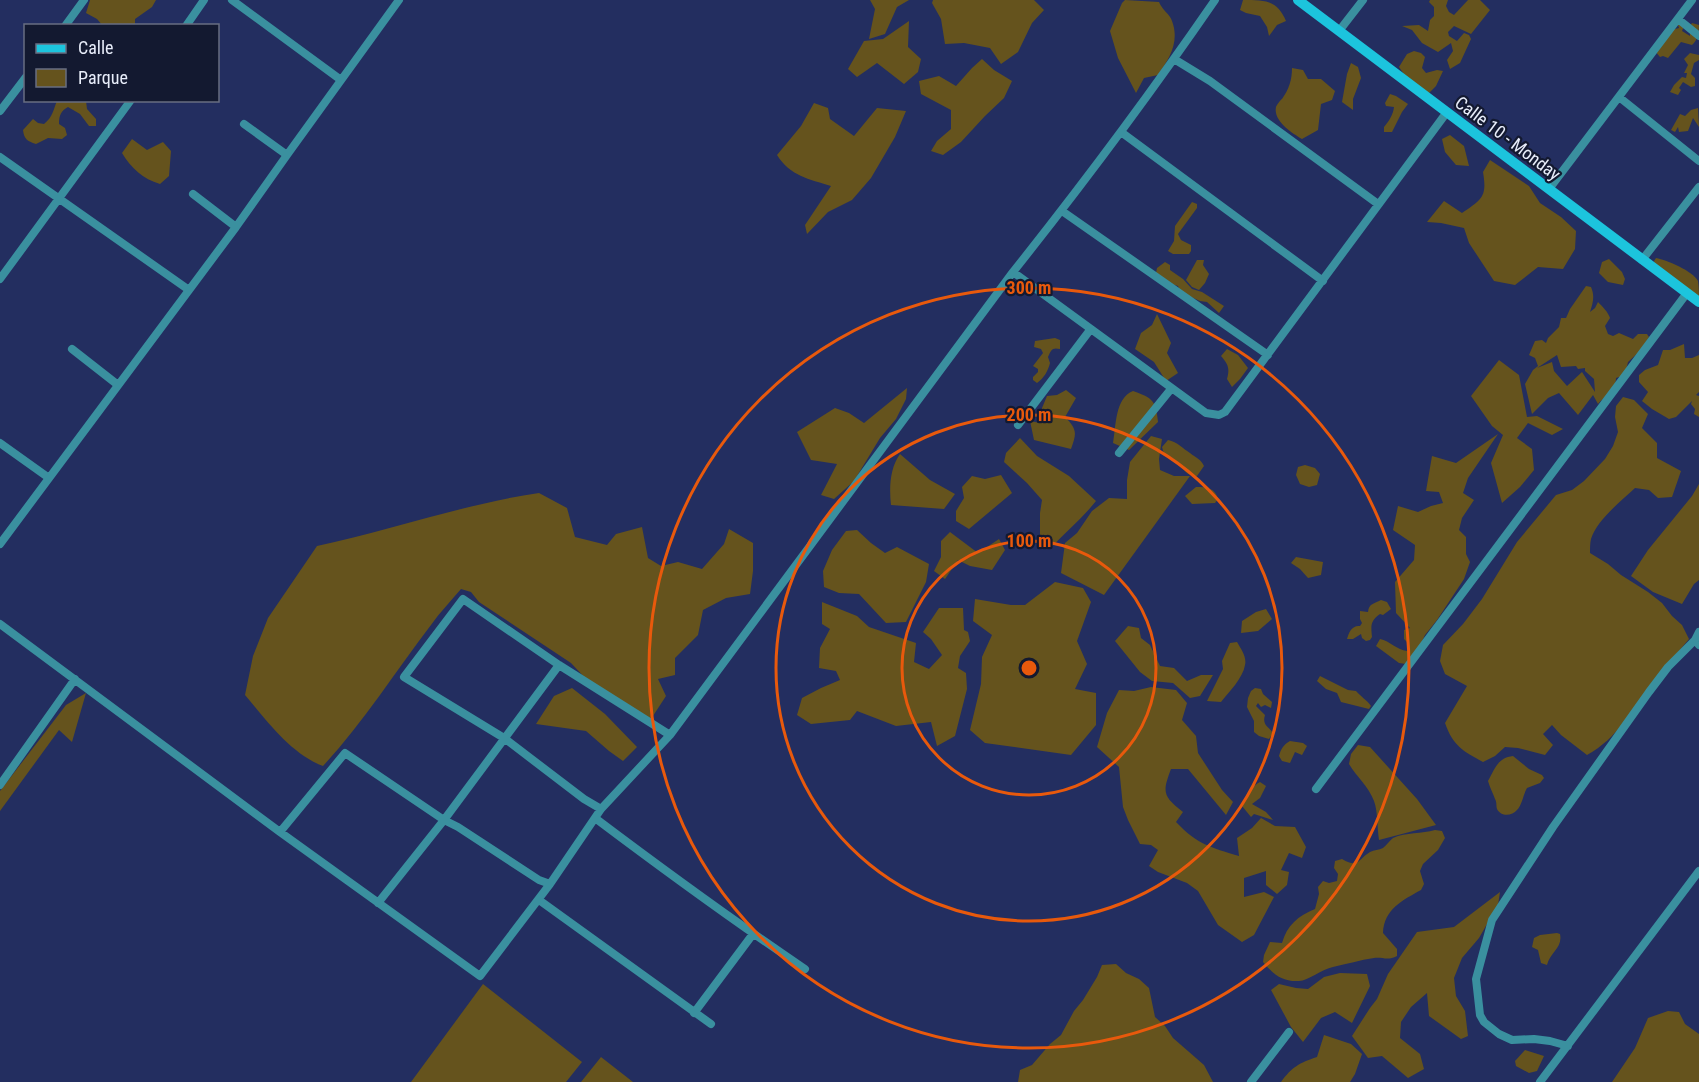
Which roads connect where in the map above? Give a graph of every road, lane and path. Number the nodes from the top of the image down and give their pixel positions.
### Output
1 (84, 0) edge
2 (204, 0) edge
3 (232, 0) edge
4 (1215, 0) edge
5 (1298, 0) edge
6 (1363, 0) edge
7 (1692, 0) edge
8 (396, 1) edge
9 (1677, 20) junction
10 (66, 24) edge
11 (187, 24) edge
12 (1339, 32) junction
13 (1699, 36) edge
14 (1174, 59) junction
15 (24, 80) edge
16 (341, 80) junction
17 (1619, 97) junction
18 (129, 102) edge
19 (0, 111) edge
20 (1447, 112) junction
21 (244, 124) dead end
22 (1121, 132) junction
23 (287, 155) junction
24 (0, 157) edge
25 (1699, 161) edge
26 (1699, 187) edge
27 (1549, 189) junction
28 (193, 194) dead end
29 (59, 198) junction
30 (1378, 204) junction
31 (1062, 211) junction
32 (236, 227) junction
33 (1642, 260) junction
34 (1012, 272) junction
35 (0, 279) edge
36 (1323, 280) junction
37 (189, 290) junction
38 (1687, 293) junction
39 (1699, 302) edge
40 (1090, 330) junction
41 (72, 349) dead end
42 (1268, 355) junction
43 (118, 385) junction
44 (1171, 389) junction
45 (1018, 425) dead end
46 (0, 442) edge
47 (1119, 453) dead end
48 (49, 478) junction
49 (0, 544) edge
50 (0, 624) edge
51 (1699, 632) edge
52 (1697, 642) edge
53 (559, 665) junction
54 (75, 679) junction
55 (670, 735) junction
56 (504, 738) junction
57 (0, 785) edge
58 (1316, 789) dead end
59 (601, 809) junction
60 (595, 818) junction
61 (444, 820) junction
62 (280, 832) junction
63 (1699, 871) edge
64 (550, 884) junction
65 (538, 900) junction
66 (378, 903) junction
67 (753, 934) junction
68 (805, 969) dead end
69 (694, 1013) junction
70 (711, 1024) dead end
71 (1289, 1032) dead end
72 (1568, 1046) junction
73 (1251, 1082) edge
74 (1540, 1082) edge

1 - 10 street
2 - 11 street
3 - 16 street
4 - 14 street
5 - 12 street, Calle 10 - Monday
6 - 12 street
7 - 9 street
8 - 16 street
9 - 13 street
9 - 17 street
12 - 20 street, Calle 10 - Monday
14 - 22 street
14 - 30 street
15 - 19 street
16 - 23 street
17 - 25 street
17 - 27 street
18 - 29 street
20 - 27 street, Calle 10 - Monday
20 - 30 street
21 - 23 street
22 - 31 street
22 - 36 street
23 - 32 street
24 - 29 street
26 - 33 street
27 - 33 street, Calle 10 - Monday
28 - 32 street
29 - 35 street
29 - 37 street
30 - 36 street
31 - 34 street
31 - 42 street
32 - 37 street
33 - 38 street, Calle 10 - Monday
34 - 40 street
34 - 55 street
36 - 42 street
37 - 43 street
38 - 39 street, Calle 10 - Monday
38 - 58 street
40 - 44 street
40 - 45 street
41 - 43 street
42 - 44 street
43 - 48 street
44 - 47 street
46 - 48 street
48 - 49 street
50 - 54 street
51 - 52 street
52 - 72 street
53 - 55 street
53 - 56 street
53 - 56 street
54 - 57 street
54 - 62 street
55 - 59 street
56 - 59 street
56 - 61 street
59 - 60 street
60 - 64 street
60 - 67 street
61 - 62 street
61 - 64 street
61 - 66 street
62 - 66 street
63 - 72 street
64 - 65 street
65 - 66 street
65 - 69 street
67 - 68 street
67 - 69 street
69 - 70 street
71 - 73 street
72 - 74 street

